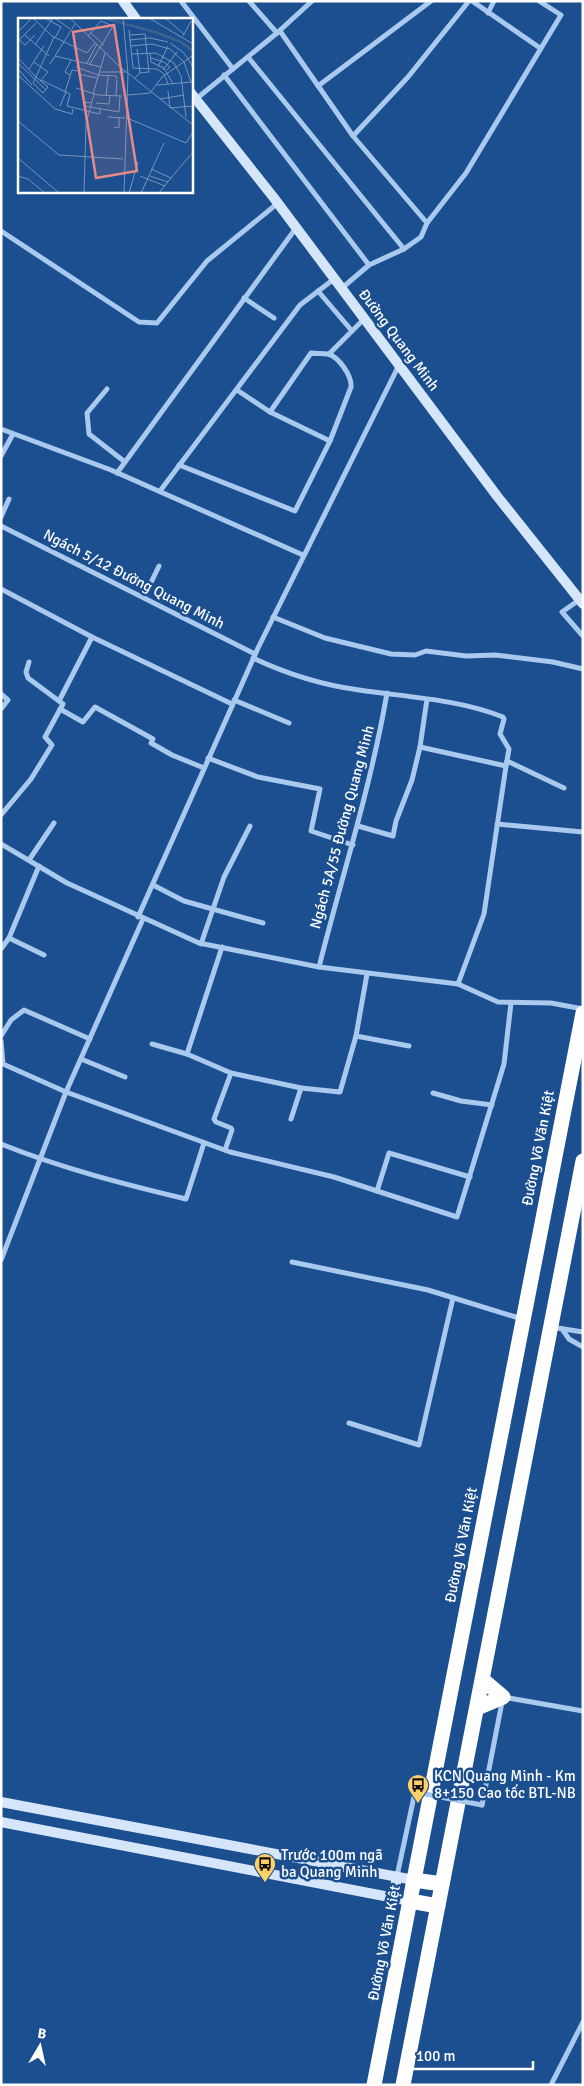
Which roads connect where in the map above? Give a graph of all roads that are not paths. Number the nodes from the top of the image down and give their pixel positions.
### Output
1 (123, 1) edge
2 (181, 1) edge
3 (249, 1) edge
4 (312, 1) edge
5 (431, 1) edge
6 (471, 1) edge
7 (494, 1) edge
8 (539, 1) edge
9 (488, 13) junction
10 (135, 18) edge
11 (278, 32) junction
12 (540, 48) junction
13 (248, 57) junction
14 (232, 68) junction
15 (224, 75) junction
16 (318, 86) junction
17 (193, 96) edge
18 (353, 136) junction
19 (278, 203) junction
20 (427, 223) junction
21 (296, 228) junction
22 (1, 231) edge
23 (404, 249) junction
24 (370, 266) junction
25 (334, 278) junction
26 (341, 289) junction
27 (318, 291) junction
28 (244, 298) junction
29 (274, 318) dead end
30 (364, 320) junction
31 (352, 332) junction
32 (329, 354) junction
33 (399, 365) junction
34 (107, 389) dead end
35 (237, 390) junction
36 (270, 412) junction
37 (1, 429) edge
38 (13, 434) junction
39 (330, 441) junction
40 (1, 456) edge
41 (126, 462) junction
42 (179, 465) junction
43 (117, 473) junction
44 (160, 491) junction
45 (9, 499) dead end
46 (1, 517) edge
47 (1, 526) edge
48 (303, 555) junction
49 (159, 566) dead end
50 (1, 589) edge
51 (144, 597) junction
52 (581, 602) edge
53 (272, 617) junction
54 (583, 636) edge
55 (92, 638) junction
56 (254, 656) junction
57 (30, 662) dead end
58 (583, 669) edge
59 (387, 693) junction
60 (1, 694) edge
61 (428, 699) junction
62 (59, 701) junction
63 (233, 702) junction
64 (1, 709) edge
65 (60, 709) junction
66 (289, 723) dead end
67 (420, 747) junction
68 (208, 758) junction
69 (507, 764) junction
70 (204, 768) junction
71 (564, 788) dead end
72 (1, 815) edge
73 (54, 823) dead end
74 (497, 824) junction
75 (250, 826) dead end
76 (358, 826) junction
77 (583, 832) edge
78 (1, 844) edge
79 (353, 845) junction
80 (29, 860) junction
81 (39, 866) junction
82 (153, 884) junction
83 (212, 910) junction
84 (141, 918) junction
85 (264, 923) dead end
86 (8, 938) junction
87 (201, 944) junction
88 (222, 947) junction
89 (1, 949) edge
90 (44, 955) dead end
91 (319, 967) junction
92 (367, 974) junction
93 (458, 984) junction
94 (511, 1003) junction
95 (583, 1011) edge
96 (1, 1036) edge
97 (356, 1036) junction
98 (90, 1039) junction
99 (1, 1041) edge
100 (152, 1044) dead end
101 (409, 1046) dead end
102 (187, 1054) junction
103 (80, 1059) junction
104 (231, 1073) junction
105 (125, 1078) dead end
106 (302, 1088) junction
107 (66, 1092) junction
108 (433, 1094) dead end
109 (492, 1105) junction
110 (291, 1119) dead end
111 (204, 1142) junction
112 (1, 1144) edge
113 (225, 1150) junction
114 (40, 1160) junction
115 (583, 1161) edge
116 (470, 1177) junction
117 (376, 1191) junction
118 (1, 1260) edge
119 (292, 1262) dead end
120 (453, 1298) junction
121 (522, 1319) junction
122 (556, 1328) junction
123 (583, 1332) edge
124 (583, 1347) edge
125 (349, 1423) dead end
126 (486, 1683) junction
127 (503, 1697) junction
128 (482, 1706) junction
129 (583, 1711) edge
130 (1, 1802) edge
131 (1, 1822) edge
132 (397, 1877) junction
133 (414, 1880) junction
134 (442, 1884) junction
135 (393, 1898) junction
136 (410, 1901) junction
137 (438, 1906) junction
138 (583, 2022) edge
139 (581, 2030) edge
140 (552, 2084) edge
141 (374, 2085) edge
142 (403, 2085) edge

1 - 10 street
2 - 14 street
3 - 11 street
4 - 11 street
5 - 16 street
6 - 9 street
6 - 18 street
7 - 9 street
8 - 12 street
9 - 12 street
11 - 13 street
11 - 16 street
12 - 20 street
13 - 14 street
13 - 23 street
14 - 15 street
15 - 17 street
15 - 24 street
16 - 18 street
17 - 19 street, Đường Quang Minh
18 - 20 street
19 - 21 street, Đường Quang Minh
19 - 22 street
20 - 23 street
21 - 25 street, Đường Quang Minh
21 - 28 street
23 - 24 street
24 - 26 street
25 - 26 street, Đường Quang Minh
25 - 27 street
26 - 30 street, Đường Quang Minh
27 - 31 street
27 - 35 street
28 - 29 street
28 - 41 street
30 - 31 street
30 - 33 street, Đường Quang Minh
31 - 32 street
32 - 36 street
32 - 39 street
33 - 48 street
33 - 52 street, Đường Quang Minh
34 - 41 street
35 - 36 street
35 - 42 street
36 - 39 street
37 - 38 street
38 - 40 street
38 - 43 street
39 - 42 street
41 - 43 street
42 - 44 street
43 - 44 street
44 - 48 street
45 - 46 street
47 - 51 street, Ngách 5/12 Đường Quang Minh
48 - 53 street
49 - 51 street
50 - 55 street
51 - 56 street, Ngách 5/12 Đường Quang Minh
52 - 54 street
53 - 56 street
53 - 58 street
55 - 62 street
55 - 63 street
56 - 59 street, Ngách 5/12 Đường Quang Minh
56 - 63 street
57 - 62 street
59 - 61 street, Ngách 5/12 Đường Quang Minh
59 - 76 street, Ngách 5A/55 Đường Quang Minh
60 - 64 street
61 - 67 street
61 - 69 street, Ngách 5/12 Đường Quang Minh
62 - 65 street
63 - 66 street
63 - 68 street
65 - 70 street
65 - 72 street
67 - 69 street
67 - 76 street
68 - 70 street
68 - 79 street
69 - 71 street
69 - 74 street
70 - 82 street
73 - 80 street
74 - 77 street
74 - 93 street
75 - 83 street
76 - 79 street, Ngách 5A/55 Đường Quang Minh
78 - 80 street
79 - 91 street, Ngách 5A/55 Đường Quang Minh
80 - 81 street
81 - 84 street
81 - 86 street
82 - 83 street
82 - 84 street
83 - 85 street
83 - 87 street
84 - 87 street
84 - 98 street
86 - 89 street
86 - 90 street
87 - 88 street
88 - 91 street
88 - 102 street
91 - 92 street
92 - 93 street
92 - 97 street
93 - 94 street
94 - 95 street
94 - 109 street
95 - 121 highway, Đường Võ Văn Kiệt
96 - 98 street
97 - 101 street
97 - 106 street
98 - 103 street
99 - 107 street
100 - 102 street
102 - 104 street
103 - 105 street
103 - 107 street
104 - 106 street
104 - 113 street
106 - 110 street
107 - 111 street
107 - 114 street
108 - 109 street
109 - 116 street
111 - 113 street
111 - 114 street
112 - 114 street
113 - 117 street
114 - 118 street
115 - 122 highway
116 - 117 street
116 - 117 street
119 - 120 street
120 - 121 street
120 - 125 street
121 - 133 highway, Đường Võ Văn Kiệt
122 - 123 street
122 - 124 street
122 - 126 highway
126 - 127 highway
126 - 128 highway
127 - 128 highway
127 - 129 street
127 - 132 street, bridge
128 - 134 highway
130 - 132 street
131 - 135 street
132 - 133 street
132 - 135 street
133 - 134 highway
133 - 136 highway, Đường Võ Văn Kiệt
134 - 137 highway
135 - 136 street
136 - 137 highway
136 - 141 highway, Đường Võ Văn Kiệt
137 - 142 highway
138 - 139 street
139 - 140 street

